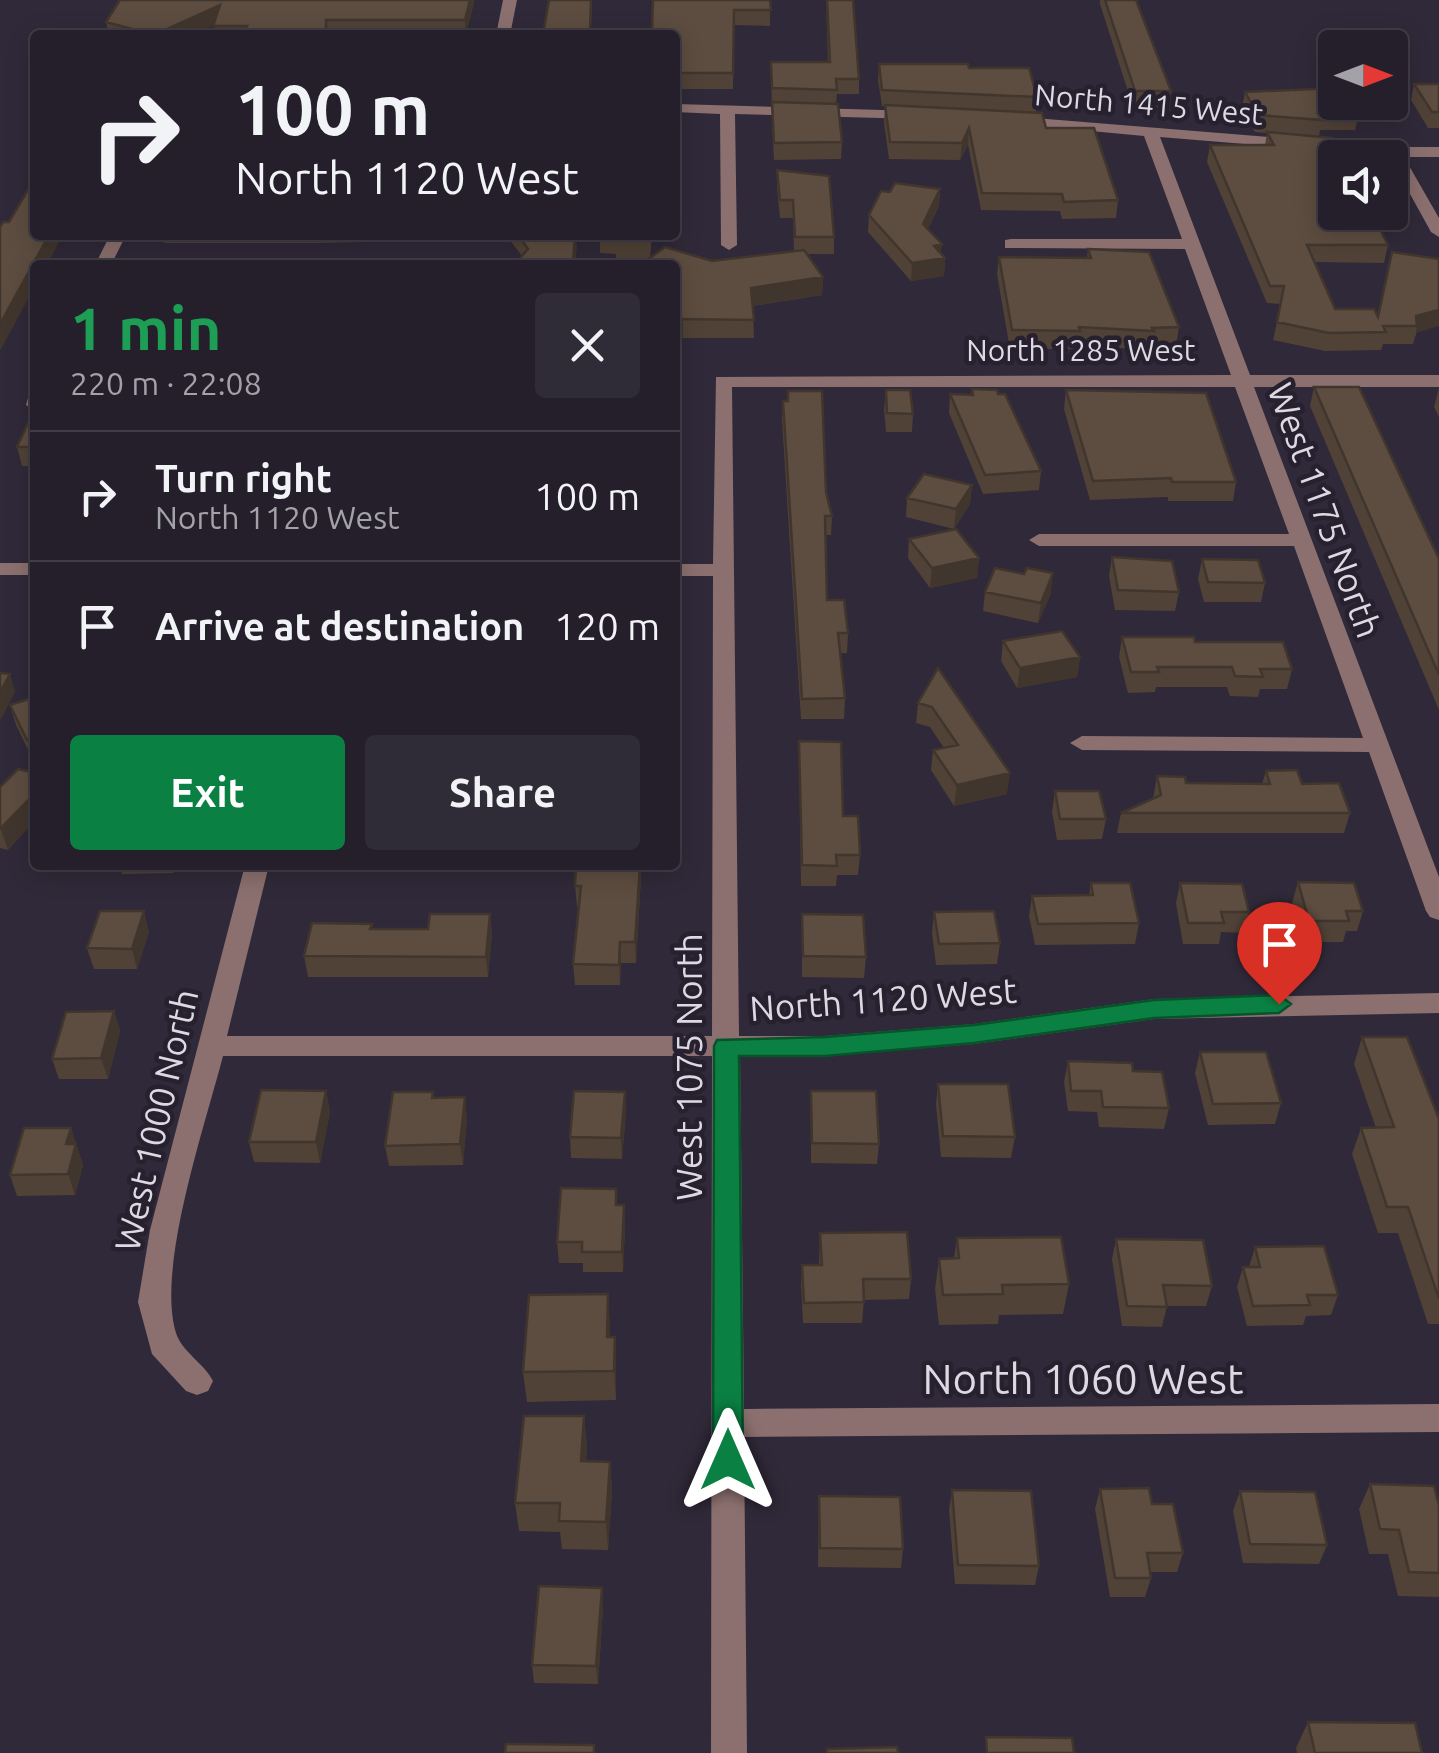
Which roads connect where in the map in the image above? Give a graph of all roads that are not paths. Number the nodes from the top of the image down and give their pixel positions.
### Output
1 (510, 0) edge
2 (504, 30) edge
3 (680, 108) edge
4 (727, 108) junction
5 (925, 115) edge
6 (985, 118) edge
7 (1150, 132) junction
8 (1318, 146) edge
9 (1408, 152) edge
10 (1439, 152) edge
11 (1408, 177) edge
12 (1439, 232) edge
13 (1010, 244) dead end
14 (1192, 244) junction
15 (729, 245) dead end
16 (1242, 380) junction
17 (723, 381) joint
18 (1439, 381) edge
19 (1039, 540) dead end
20 (1302, 540) junction
21 (0, 569) edge
22 (30, 569) edge
23 (680, 570) edge
24 (724, 570) junction
25 (1082, 744) dead end
26 (1378, 745) junction
27 (256, 870) edge
28 (1439, 911) edge
29 (1439, 1003) edge
30 (211, 1046) junction
31 (726, 1046) junction
32 (197, 1381) dead end
33 (1439, 1418) edge
34 (728, 1423) junction
35 (730, 1753) edge

1 - 2 street
3 - 4 street
4 - 5 street
4 - 15 street
6 - 7 street, North 1415 West
7 - 8 street, North 1415 West
7 - 14 street, West 1175 North
9 - 10 street, North 1415 West
11 - 12 street
13 - 14 street
14 - 16 street, West 1175 North
16 - 17 street, North 1285 West
16 - 18 street, North 1285 West
16 - 20 street, West 1175 North
17 - 24 street, West 1075 North
19 - 20 street
20 - 26 street, West 1175 North
21 - 22 street
23 - 24 street
24 - 31 street, West 1075 North
25 - 26 street
26 - 28 street, West 1175 North
27 - 30 street, West 1000 North
29 - 31 street, North 1120 West
30 - 31 street, North 1120 West
30 - 32 street, West 1000 North
31 - 34 street, West 1075 North
33 - 34 street, North 1060 West
34 - 35 street, West 1075 North

